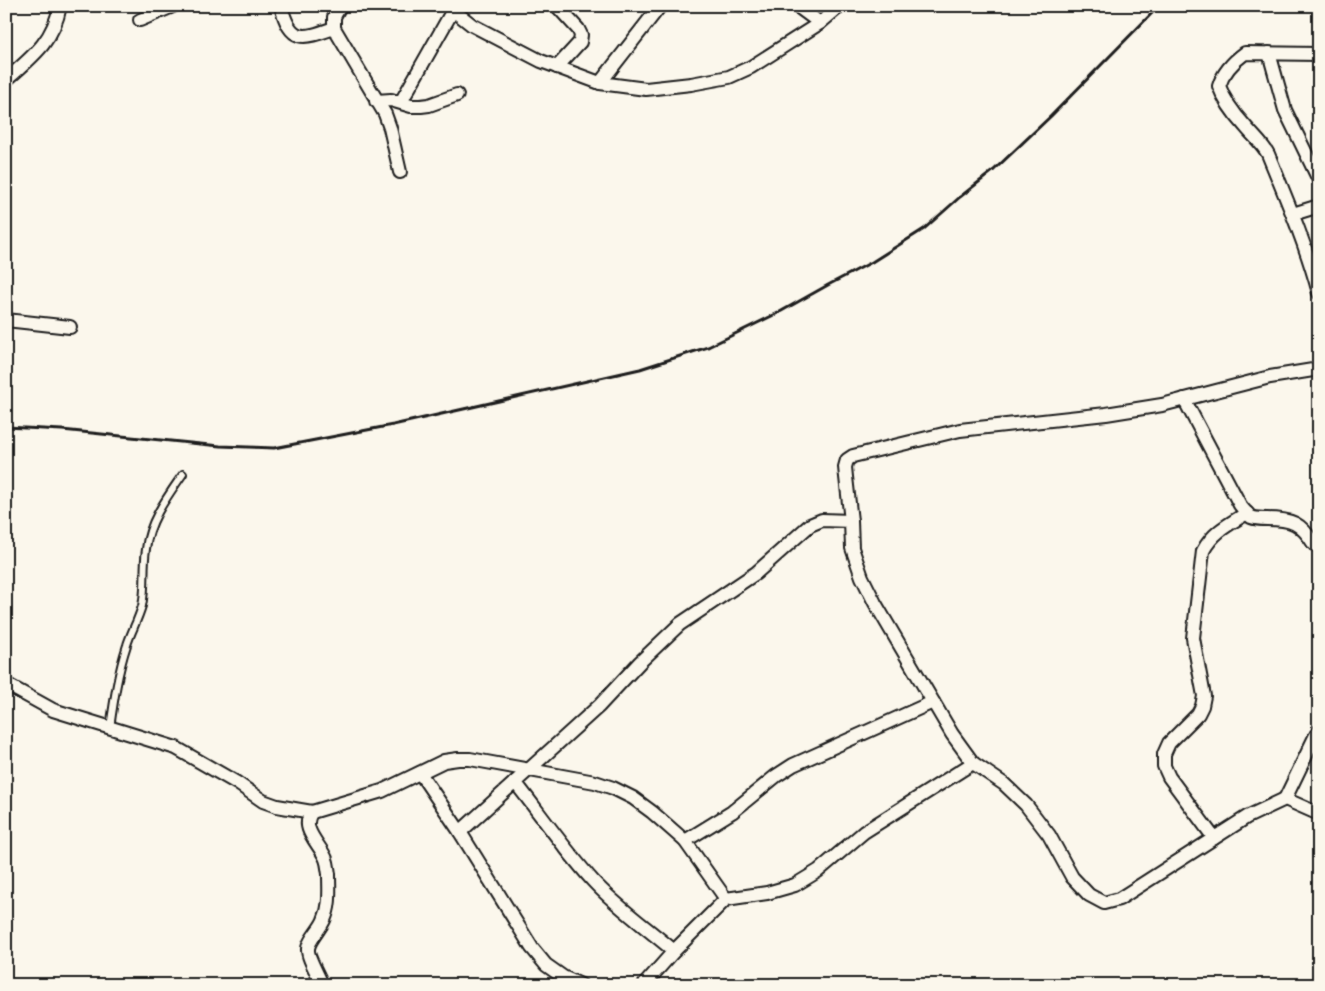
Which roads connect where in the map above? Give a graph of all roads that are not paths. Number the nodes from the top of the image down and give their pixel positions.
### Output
1 (60, 6) edge
2 (174, 6) edge
3 (281, 6) edge
4 (340, 6) edge
5 (557, 6) edge
6 (660, 6) edge
7 (798, 6) edge
8 (840, 6) edge
9 (450, 8) edge
10 (140, 20) dead end
11 (820, 23) junction
12 (334, 28) junction
13 (1269, 53) junction
14 (1319, 54) edge
15 (557, 67) junction
16 (9, 72) edge
17 (600, 83) junction
18 (456, 95) dead end
19 (376, 101) junction
20 (401, 102) junction
21 (400, 172) dead end
22 (1319, 180) edge
23 (1319, 206) edge
24 (1293, 214) junction
25 (1319, 293) edge
26 (6, 320) edge
27 (70, 327) dead end
28 (1319, 369) edge
29 (1184, 399) junction
30 (183, 474) dead end
31 (1247, 513) junction
32 (851, 521) junction
33 (1319, 545) edge
34 (6, 684) edge
35 (934, 702) junction
36 (110, 728) junction
37 (1319, 731) edge
38 (973, 763) junction
39 (530, 769) junction
40 (420, 773) junction
41 (515, 782) junction
42 (1285, 799) junction
43 (312, 812) junction
44 (1319, 814) edge
45 (460, 832) junction
46 (1214, 838) junction
47 (685, 841) junction
48 (726, 899) junction
49 (674, 951) junction
50 (322, 985) edge
51 (581, 985) edge
52 (644, 985) edge

1 - 16 street
2 - 10 street
3 - 12 street
4 - 12 street
5 - 15 street
6 - 17 street
7 - 11 street
8 - 11 street
9 - 15 street
9 - 20 street
11 - 17 street
12 - 19 street
13 - 14 street
13 - 22 street
13 - 24 street
15 - 17 street
18 - 20 street
19 - 20 street
19 - 21 street
23 - 24 street
24 - 25 street
26 - 27 street
28 - 29 street
29 - 31 street
29 - 32 street
30 - 36 lane
31 - 33 street
31 - 46 street
32 - 35 street
32 - 39 street
34 - 36 street
35 - 38 street
35 - 47 street
36 - 43 street
37 - 42 street
38 - 46 street
38 - 48 street
39 - 40 street
39 - 41 street
39 - 47 street
40 - 43 street
40 - 45 street
41 - 45 street
41 - 49 street
42 - 44 street
42 - 46 street
43 - 50 street
45 - 51 street
47 - 48 street
48 - 49 street
49 - 52 street

